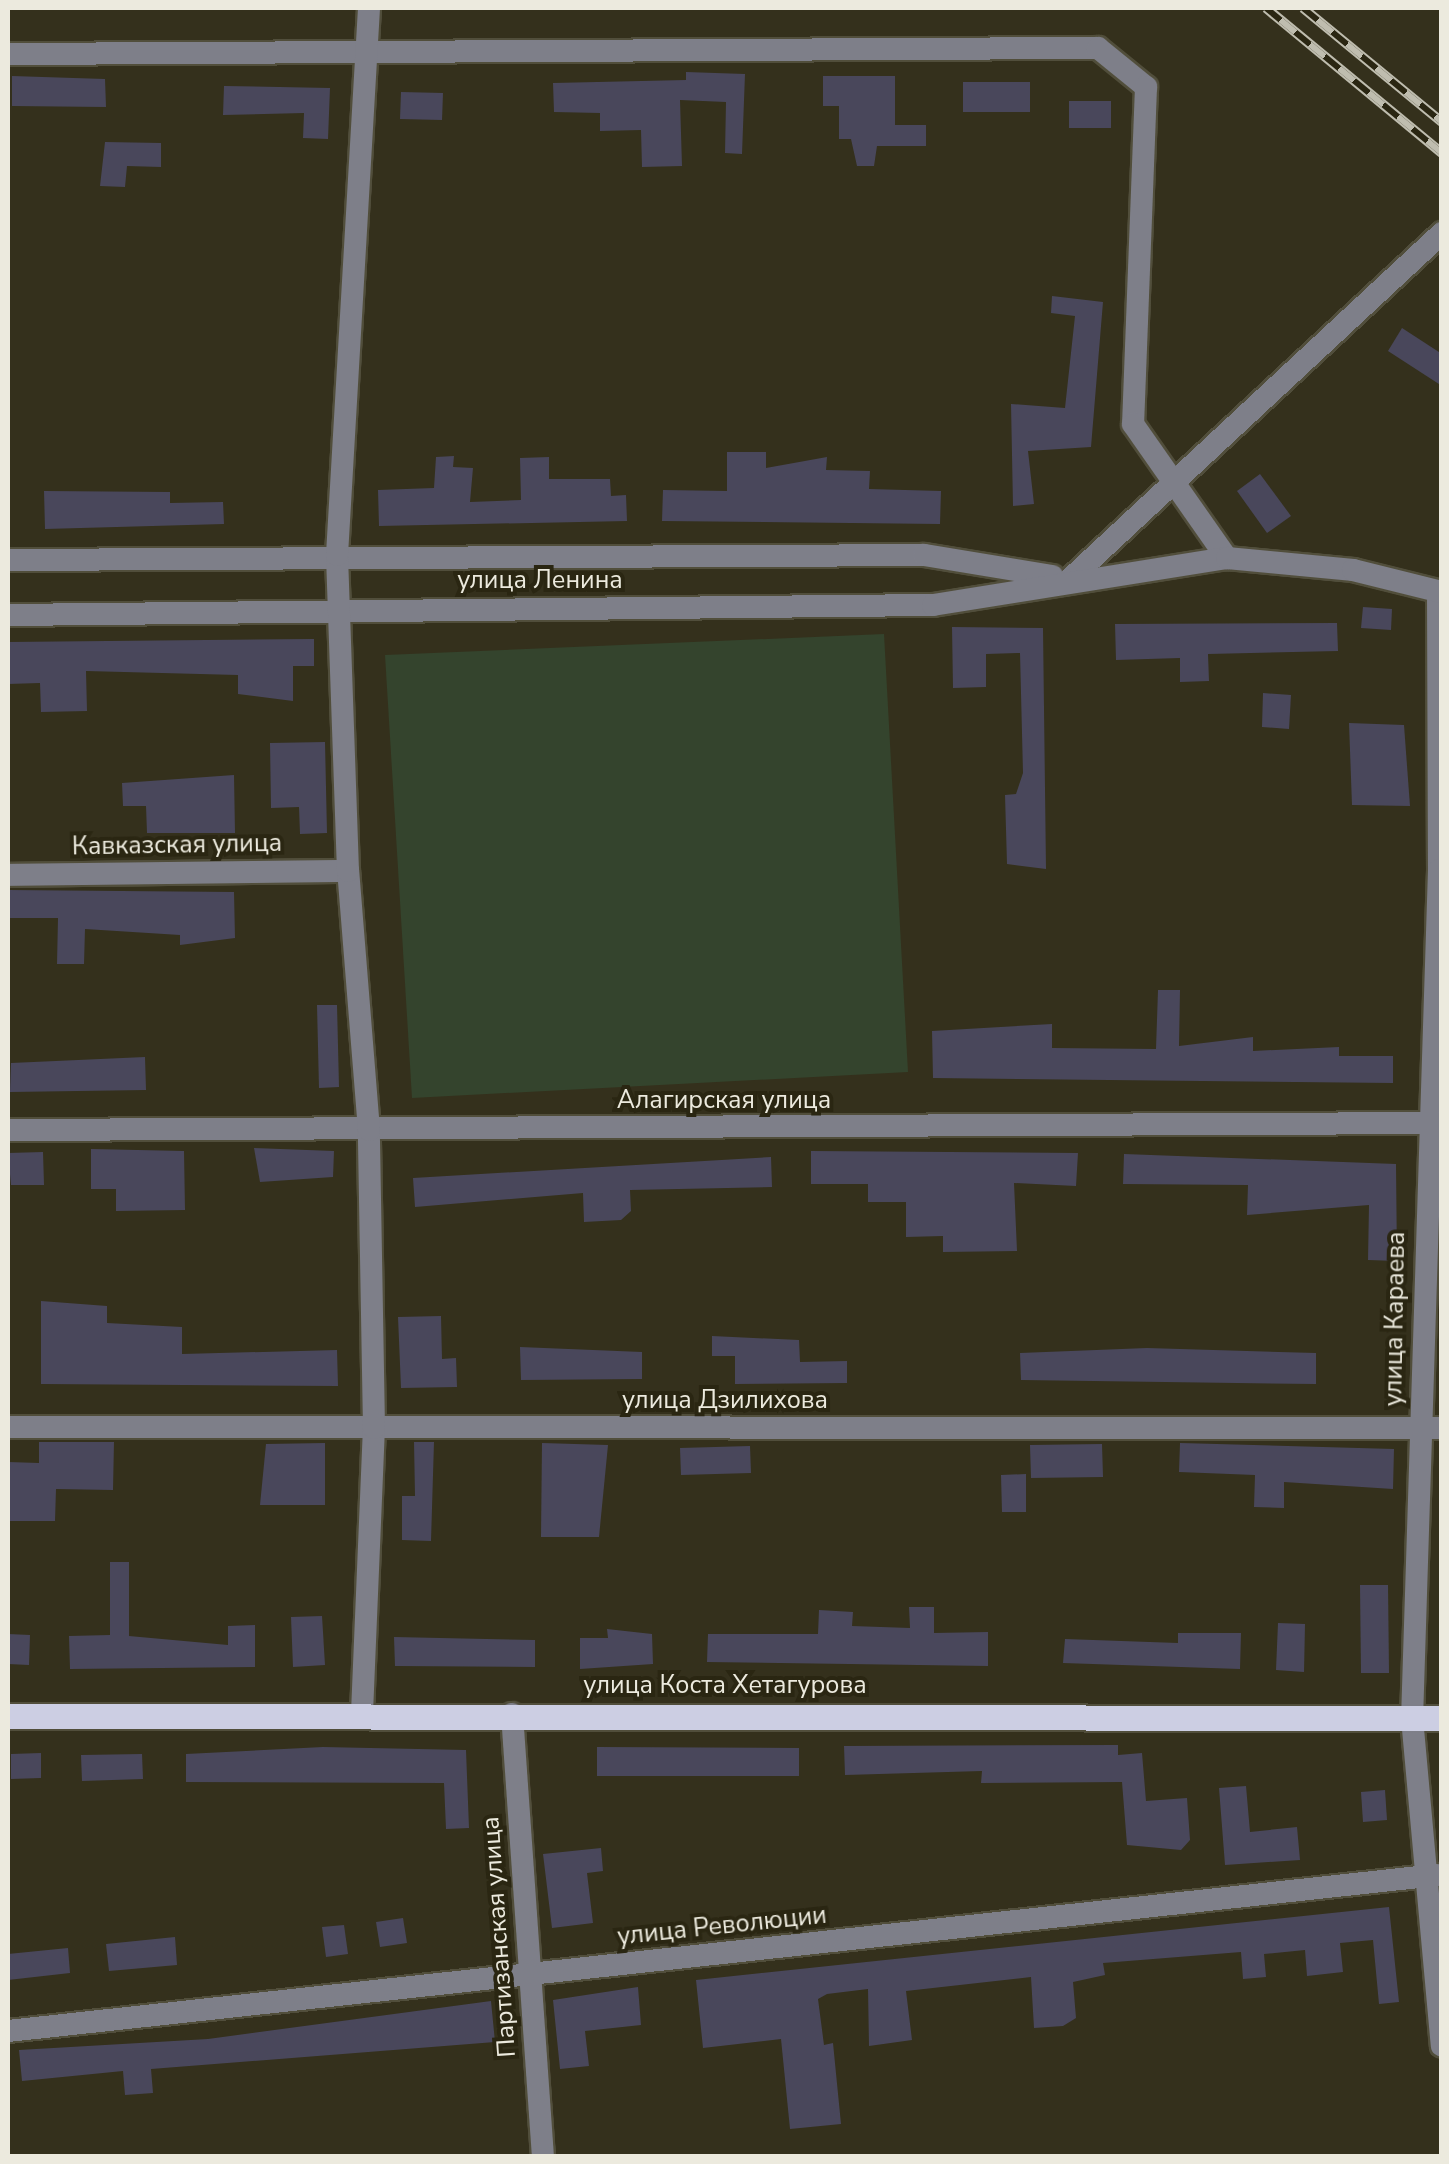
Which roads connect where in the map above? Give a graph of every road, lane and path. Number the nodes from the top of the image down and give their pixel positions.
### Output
1 (369, 8) edge
2 (367, 51) junction
3 (8, 54) edge
4 (1442, 233) edge
5 (1180, 478) junction
6 (338, 555) junction
7 (1227, 558) junction
8 (8, 560) edge
9 (1070, 579) junction
10 (1440, 592) edge
11 (340, 608) junction
12 (8, 614) edge
13 (348, 870) junction
14 (1440, 870) edge
15 (8, 875) edge
16 (1434, 1123) edge
17 (8, 1130) edge
18 (369, 1130) junction
19 (8, 1427) edge
20 (374, 1428) junction
21 (1430, 1428) edge
22 (362, 1713) junction
23 (512, 1714) junction
24 (8, 1716) edge
25 (1412, 1718) junction
26 (1442, 1718) edge
27 (1434, 1876) edge
28 (528, 1975) junction
29 (8, 2031) edge
30 (1442, 2046) edge
31 (543, 2156) edge

1 - 2 street
2 - 3 street
2 - 5 street
2 - 6 street
4 - 5 street
5 - 7 street
5 - 9 street
6 - 8 street, улица Ленина
6 - 9 street, улица Ленина
6 - 11 street
7 - 9 street, улица Ленина
7 - 10 street, улица Ленина
9 - 11 street, улица Ленина
10 - 14 street, улица Караева
11 - 12 street, улица Ленина
11 - 13 street
13 - 15 street, Кавказская улица
13 - 18 street
14 - 16 street, улица Караева
16 - 18 street, Алагирская улица
16 - 21 street, улица Караева
17 - 18 street, Алагирская улица
18 - 20 street
19 - 20 street, улица Дзилихова
20 - 21 street, улица Дзилихова
20 - 22 street
21 - 25 street, улица Караева
22 - 23 main road, улица Коста Хетагурова
22 - 24 main road, улица Коста Хетагурова
23 - 25 main road, улица Коста Хетагурова
23 - 28 street, Партизанская улица
25 - 26 main road, улица Коста Хетагурова
25 - 27 street, улица Караева
27 - 28 street, улица Революции
27 - 30 street, улица Караева
28 - 29 street, улица Революции
28 - 31 street, Партизанская улица

